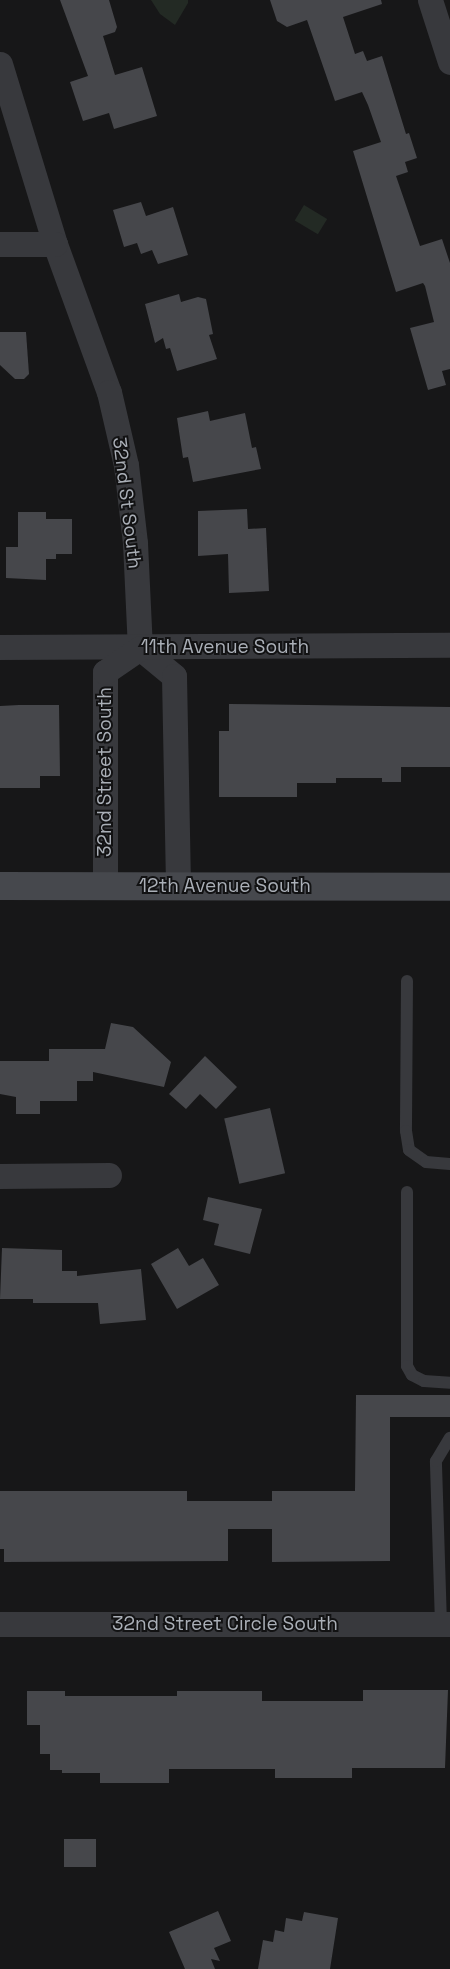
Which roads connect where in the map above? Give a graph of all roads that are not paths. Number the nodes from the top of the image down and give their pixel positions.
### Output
1 (430, 0) edge
2 (450, 62) edge
3 (0, 64) edge
4 (0, 244) edge
5 (55, 244) junction
6 (450, 645) edge
7 (0, 648) edge
8 (140, 648) junction
9 (105, 885) junction
10 (178, 885) junction
11 (0, 886) edge
12 (450, 887) edge
13 (407, 981) dead end
14 (450, 1164) edge
15 (109, 1175) dead end
16 (0, 1176) edge
17 (407, 1192) dead end
18 (450, 1383) edge
19 (450, 1438) edge
20 (0, 1624) edge
21 (446, 1624) edge

1 - 2 street
3 - 5 street, 32nd St South
4 - 5 street
5 - 8 street, 32nd St South
6 - 8 street, 11th Avenue South
7 - 8 street, 11th Avenue South
8 - 9 street, 32nd Street South
8 - 10 street
9 - 10 street, 12th Avenue South
9 - 11 street, 12th Avenue South
10 - 12 street, 12th Avenue South
13 - 14 lane
15 - 16 street
17 - 18 lane
19 - 21 lane
20 - 21 street, 32nd Street Circle South

